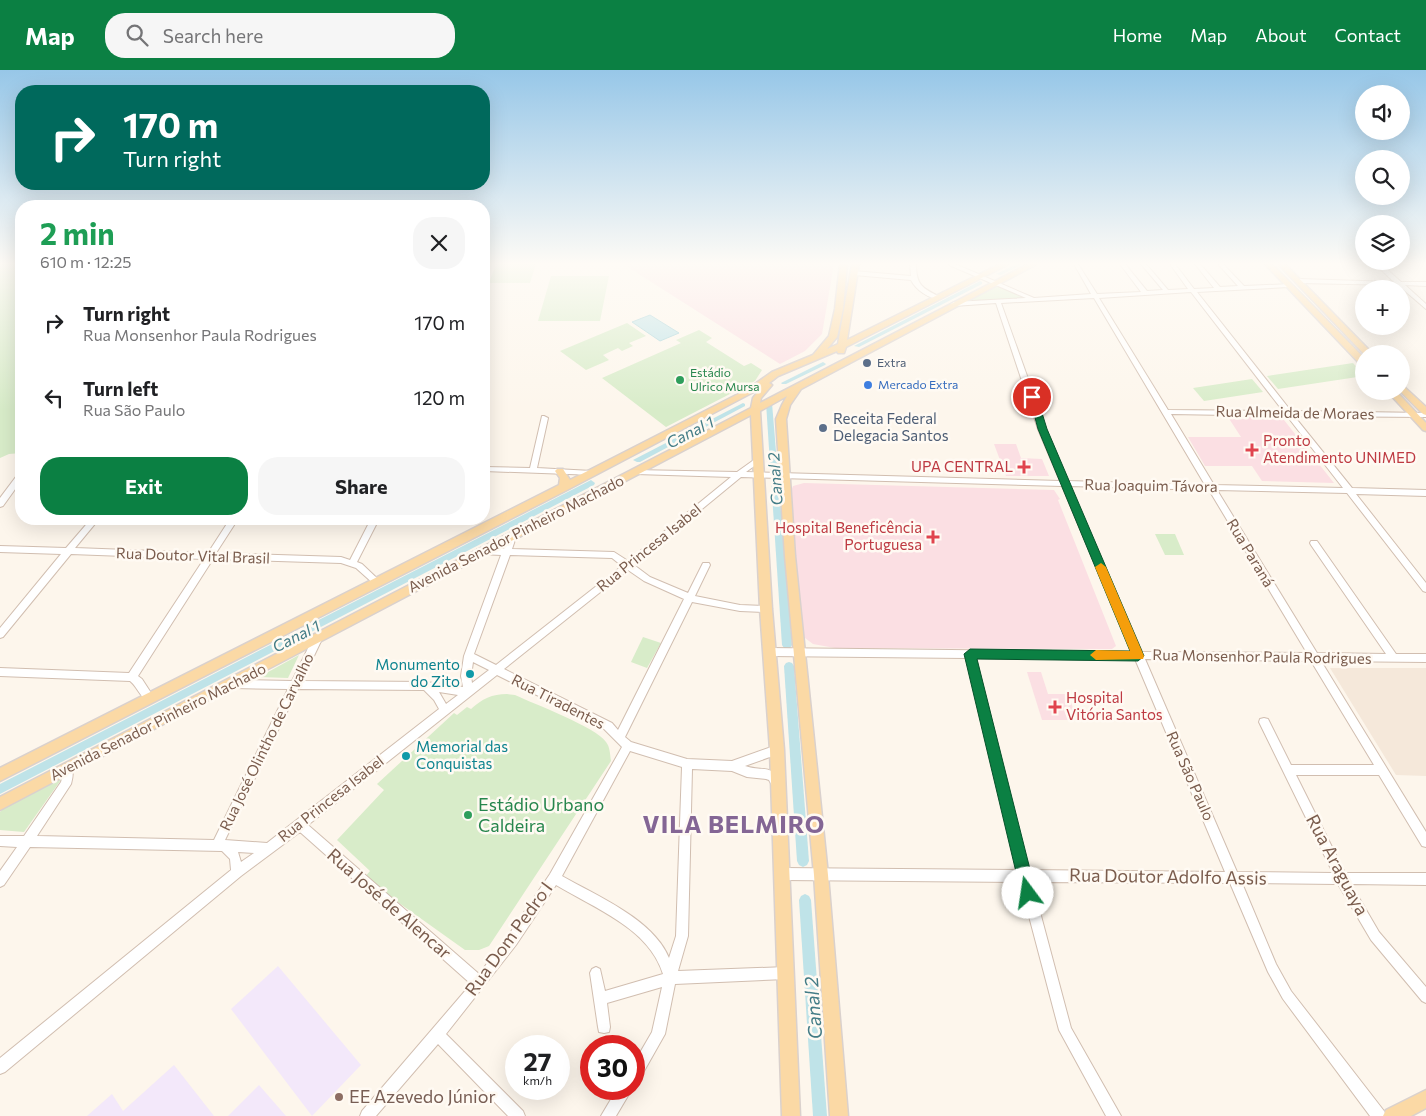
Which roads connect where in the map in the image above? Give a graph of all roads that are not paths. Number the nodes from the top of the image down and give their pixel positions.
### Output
1 (838, 313) edge
2 (848, 313) edge
3 (908, 313) edge
4 (937, 313) edge
5 (1002, 313) edge
6 (1106, 313) edge
7 (1211, 313) edge
8 (1316, 313) edge
9 (1330, 313) edge
10 (846, 326) junction
11 (876, 329) junction
12 (846, 344) junction
13 (1360, 345) edge
14 (861, 352) junction
15 (1355, 354) edge
16 (815, 358) junction
17 (833, 367) junction
18 (790, 369) junction
19 (777, 378) junction
20 (800, 384) junction
21 (790, 389) junction
22 (1410, 397) edge
23 (1399, 400) edge
24 (756, 407) junction
25 (1165, 412) junction
26 (1288, 413) junction
27 (1426, 414) edge
28 (1413, 415) junction
29 (544, 418) dead end
30 (1426, 428) edge
31 (758, 459) junction
32 (617, 460) junction
33 (490, 469) edge
34 (533, 470) junction
35 (560, 471) junction
36 (636, 472) junction
37 (592, 473) junction
38 (739, 475) junction
39 (762, 476) junction
40 (782, 476) junction
41 (1065, 483) junction
42 (15, 484) edge
43 (611, 485) junction
44 (1210, 487) junction
45 (564, 488) junction
46 (1349, 491) junction
47 (1426, 493) edge
48 (0, 504) edge
49 (90, 525) edge
50 (230, 525) edge
51 (372, 525) edge
52 (512, 534) junction
53 (1314, 543) dead end
54 (0, 549) edge
55 (480, 551) junction
56 (69, 552) junction
57 (506, 553) junction
58 (210, 557) junction
59 (353, 562) junction
60 (627, 565) junction
61 (706, 565) dead end
62 (378, 583) junction
63 (1426, 589) edge
64 (690, 598) junction
65 (766, 609) junction
66 (0, 634) edge
67 (317, 639) junction
68 (768, 652) junction
69 (798, 652) junction
70 (970, 654) junction
71 (469, 656) junction
72 (1138, 656) junction
73 (1314, 657) junction
74 (1394, 658) junction
75 (1426, 658) edge
76 (495, 670) junction
77 (0, 672) edge
78 (132, 677) junction
79 (234, 684) junction
80 (295, 684) junction
81 (426, 686) junction
82 (468, 691) junction
83 (150, 699) junction
84 (444, 710) junction
85 (1264, 722) dead end
86 (624, 741) junction
87 (777, 750) junction
88 (687, 764) junction
89 (732, 766) junction
90 (1288, 770) junction
91 (1382, 770) junction
92 (66, 771) junction
93 (0, 775) edge
94 (778, 786) junction
95 (0, 804) edge
96 (300, 825) junction
97 (0, 841) edge
98 (28, 842) junction
99 (1426, 842) edge
100 (221, 845) junction
101 (268, 848) junction
102 (237, 872) junction
103 (782, 874) junction
104 (821, 874) junction
105 (1024, 875) junction
106 (554, 878) junction
107 (1235, 879) junction
108 (1342, 879) junction
109 (1426, 879) edge
110 (0, 881) edge
111 (596, 973) dead end
112 (786, 974) junction
113 (670, 978) junction
114 (479, 983) junction
115 (1426, 997) edge
116 (600, 999) junction
117 (604, 1027) dead end
118 (437, 1034) junction
119 (645, 1056) edge
120 (0, 1067) edge
121 (1426, 1099) edge
122 (618, 1100) edge
123 (366, 1116) edge
124 (518, 1116) edge
125 (608, 1116) edge
126 (791, 1116) edge
127 (839, 1116) edge
128 (1114, 1116) edge
129 (1379, 1116) edge
130 (1392, 1116) edge

1 - 16 main road
2 - 10 main road
3 - 11 main road, Avenida Senador Pinheiro Machado
4 - 14 main road, Avenida Senador Pinheiro Machado
5 - 41 street, Rua São Paulo
6 - 25 street, Rua Paraná
7 - 26 street
8 - 15 main road
9 - 13 main road
10 - 11 main road
10 - 12 main road
11 - 12 main road, Avenida Senador Pinheiro Machado
12 - 14 main road
12 - 16 main road, Avenida Senador Pinheiro Machado
12 - 17 main road
14 - 17 main road, Avenida Senador Pinheiro Machado
16 - 17 main road
16 - 18 main road, Avenida Senador Pinheiro Machado
17 - 20 main road, Avenida Senador Pinheiro Machado
18 - 19 main road
18 - 32 main road, Avenida Senador Pinheiro Machado
19 - 21 main road
19 - 24 main road
20 - 21 main road, Avenida Senador Pinheiro Machado
20 - 40 main road
21 - 24 main road, Avenida Senador Pinheiro Machado
22 - 27 main road
23 - 28 main road
24 - 31 main road
24 - 36 main road, Avenida Senador Pinheiro Machado
25 - 26 street, Rua Almeida de Moraes
25 - 44 street, Rua Paraná
26 - 28 street, Rua Almeida de Moraes
26 - 46 street
27 - 28 street, Rua Almeida de Moraes
28 - 30 main road
29 - 34 street
31 - 38 street, Rua Princesa Isabel
31 - 39 main road
32 - 36 main road
32 - 37 main road, Avenida Senador Pinheiro Machado
33 - 34 street
34 - 35 street
35 - 37 street
35 - 45 main road
36 - 38 street, Rua Joaquim Távora
36 - 43 main road, Avenida Senador Pinheiro Machado
37 - 43 main road
37 - 45 main road, Avenida Senador Pinheiro Machado
38 - 39 street, Rua Joaquim Távora
38 - 60 street, Rua Princesa Isabel
39 - 40 street, Rua Joaquim Távora
39 - 65 main road
40 - 41 street, Rua Joaquim Távora
40 - 69 main road
41 - 44 street, Rua Joaquim Távora
41 - 72 street, Rua São Paulo
42 - 48 street
43 - 52 main road, Avenida Senador Pinheiro Machado
44 - 46 street, Rua Joaquim Távora
44 - 73 street, Rua Paraná
45 - 62 main road, Avenida Senador Pinheiro Machado
46 - 47 street, Rua Joaquim Távora
46 - 63 street
49 - 56 street
50 - 58 street
51 - 59 street
52 - 55 main road, Avenida Senador Pinheiro Machado
52 - 57 street
53 - 74 street
54 - 56 street, Rua Doutor Vital Brasil
55 - 57 street
55 - 67 main road, Avenida Senador Pinheiro Machado
56 - 58 street, Rua Doutor Vital Brasil
56 - 66 street
57 - 60 street
57 - 71 street
58 - 59 street, Rua Doutor Vital Brasil
58 - 78 street
59 - 62 street
60 - 64 street
60 - 76 street, Rua Princesa Isabel
61 - 64 street, Rua Dom Pedro I
62 - 83 main road, Avenida Senador Pinheiro Machado
64 - 65 street
64 - 86 street, Rua Dom Pedro I
65 - 68 main road
67 - 79 main road, Avenida Senador Pinheiro Machado
67 - 80 street, Rua José Olintho de Carvalho
68 - 69 street, Rua Monsenhor Paula Rodrigues
68 - 87 main road
69 - 70 street, Rua Monsenhor Paula Rodrigues
69 - 104 main road
70 - 72 street, Rua Monsenhor Paula Rodrigues
70 - 105 street
71 - 76 street, Rua Tiradentes
71 - 82 street
72 - 73 street, Rua Monsenhor Paula Rodrigues
72 - 107 street, Rua São Paulo
73 - 74 street, Rua Monsenhor Paula Rodrigues
73 - 91 street, Rua Paraná
74 - 75 street, Rua Monsenhor Paula Rodrigues
76 - 82 street, Rua Princesa Isabel
76 - 86 street, Rua Tiradentes
77 - 78 street
78 - 83 street
79 - 80 street
79 - 92 main road, Avenida Senador Pinheiro Machado
80 - 81 street
80 - 100 street, Rua José Olintho de Carvalho
81 - 82 street
81 - 84 street
82 - 84 street, Rua Princesa Isabel
83 - 93 main road, Avenida Senador Pinheiro Machado
84 - 96 street, Rua Princesa Isabel
85 - 90 street, Rua Araguaya
86 - 88 street, Rua Tiradentes
86 - 106 street, Rua Dom Pedro I
87 - 89 street, Rua Tiradentes
87 - 94 main road
88 - 89 street, Rua Tiradentes
88 - 113 street
89 - 94 street, Rua Tiradentes
90 - 91 street
90 - 108 street, Rua Araguaya
91 - 99 street, Rua Paraná
92 - 95 main road, Avenida Senador Pinheiro Machado
92 - 98 street
94 - 103 main road
96 - 101 street, Rua Princesa Isabel
96 - 114 street, Rua José de Alencar
97 - 98 street
98 - 100 street
98 - 110 street
100 - 101 street
100 - 102 street
101 - 102 street, Rua Princesa Isabel
102 - 120 street, Rua Princesa Isabel
103 - 104 street
103 - 112 main road
104 - 105 street, Rua Doutor Adolfo Assis
104 - 127 main road
105 - 107 street, Rua Doutor Adolfo Assis
105 - 128 street
106 - 113 street
106 - 114 street, Rua Dom Pedro I
107 - 108 street, Rua Doutor Adolfo Assis
107 - 129 street, Rua São Paulo
108 - 109 street, Rua Doutor Adolfo Assis
108 - 115 street, Rua Araguaya
111 - 116 street
112 - 113 street
112 - 126 main road
113 - 116 street
113 - 119 street
114 - 118 street, Rua Dom Pedro I
116 - 117 street
118 - 123 street, Rua Dom Pedro I
118 - 124 street
121 - 130 main road
122 - 125 street

